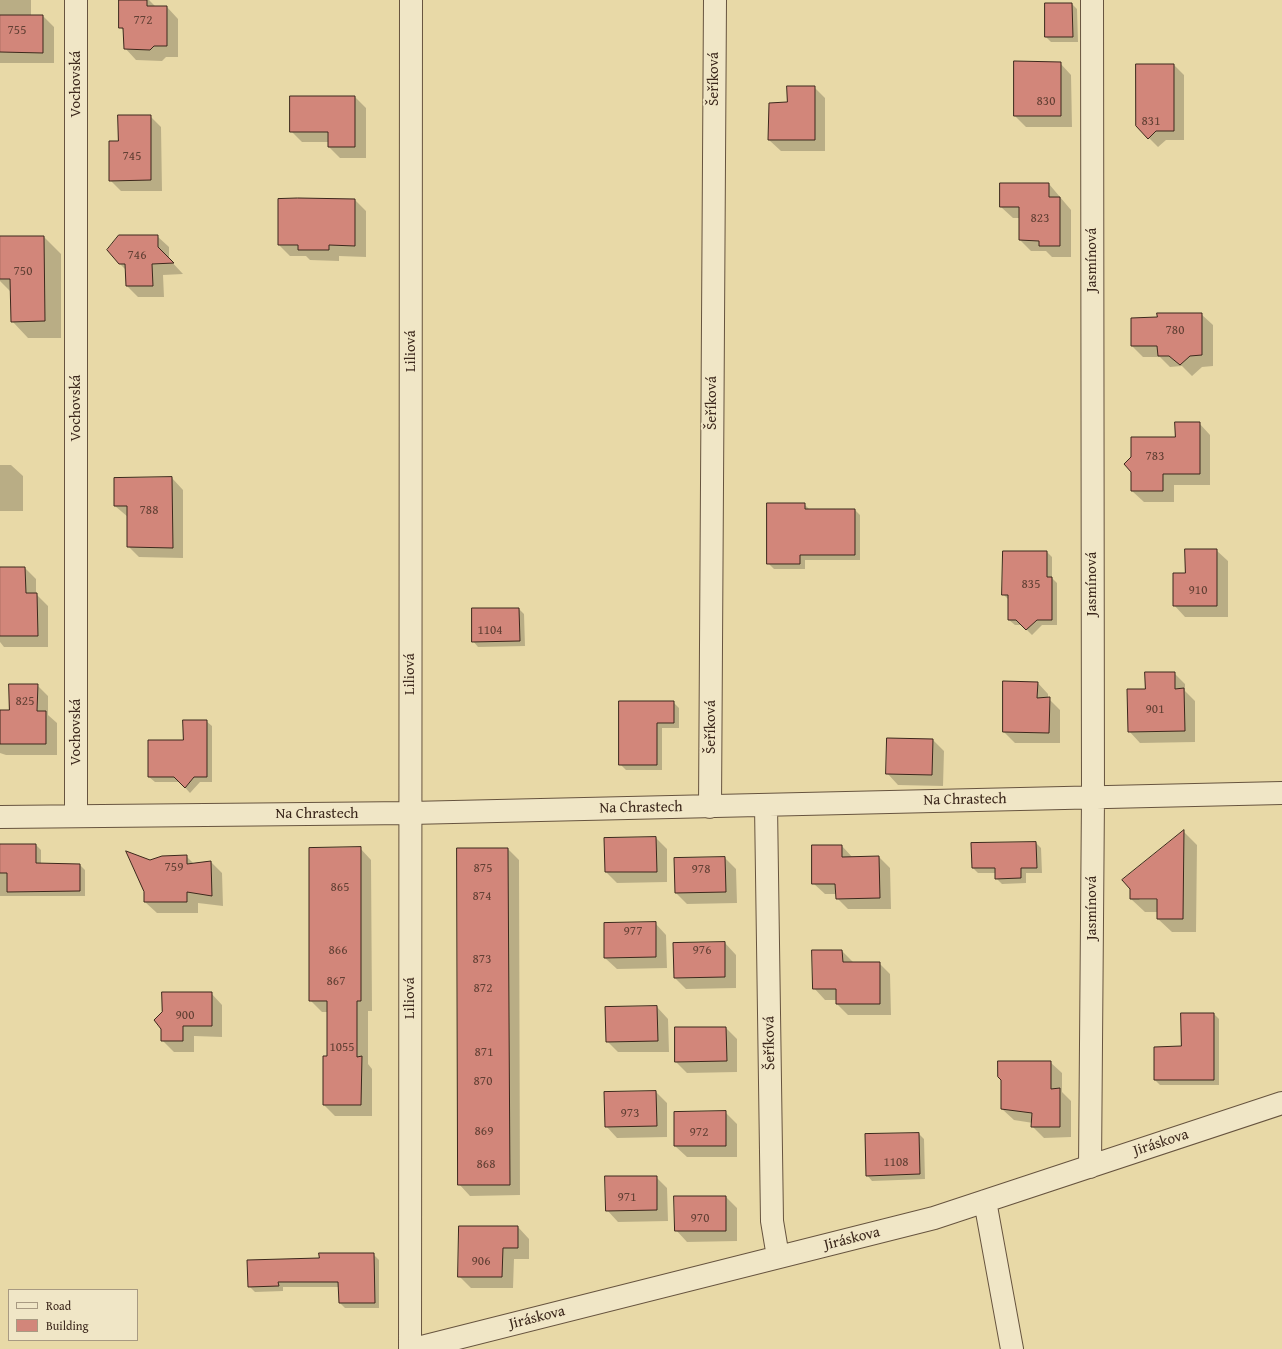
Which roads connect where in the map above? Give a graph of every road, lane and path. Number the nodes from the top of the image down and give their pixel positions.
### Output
1 (76, 0) edge
2 (411, 0) edge
3 (715, 0) edge
4 (1092, 0) edge
5 (1282, 793) edge
6 (1093, 797) junction
7 (766, 805) junction
8 (710, 807) junction
9 (410, 813) junction
10 (76, 816) junction
11 (0, 817) edge
12 (1282, 1103) edge
13 (1090, 1167) junction
14 (985, 1202) junction
15 (778, 1257) junction
16 (410, 1349) edge
17 (414, 1349) edge
18 (1012, 1349) edge

1 - 10 street, Vochovská
2 - 9 street, Liliová
3 - 8 street, Šeříková
4 - 6 street, Jasmínová
5 - 6 street, Na Chrastech
6 - 7 street, Na Chrastech
6 - 13 street, Jasmínová
7 - 8 street, Na Chrastech
7 - 15 street, Šeříková
8 - 9 street, Na Chrastech
9 - 10 street, Na Chrastech
9 - 16 street, Liliová
10 - 11 street, Na Chrastech
12 - 13 street, Jiráskova
13 - 14 street, Jiráskova
14 - 15 street, Jiráskova
14 - 18 street
15 - 17 street, Jiráskova

